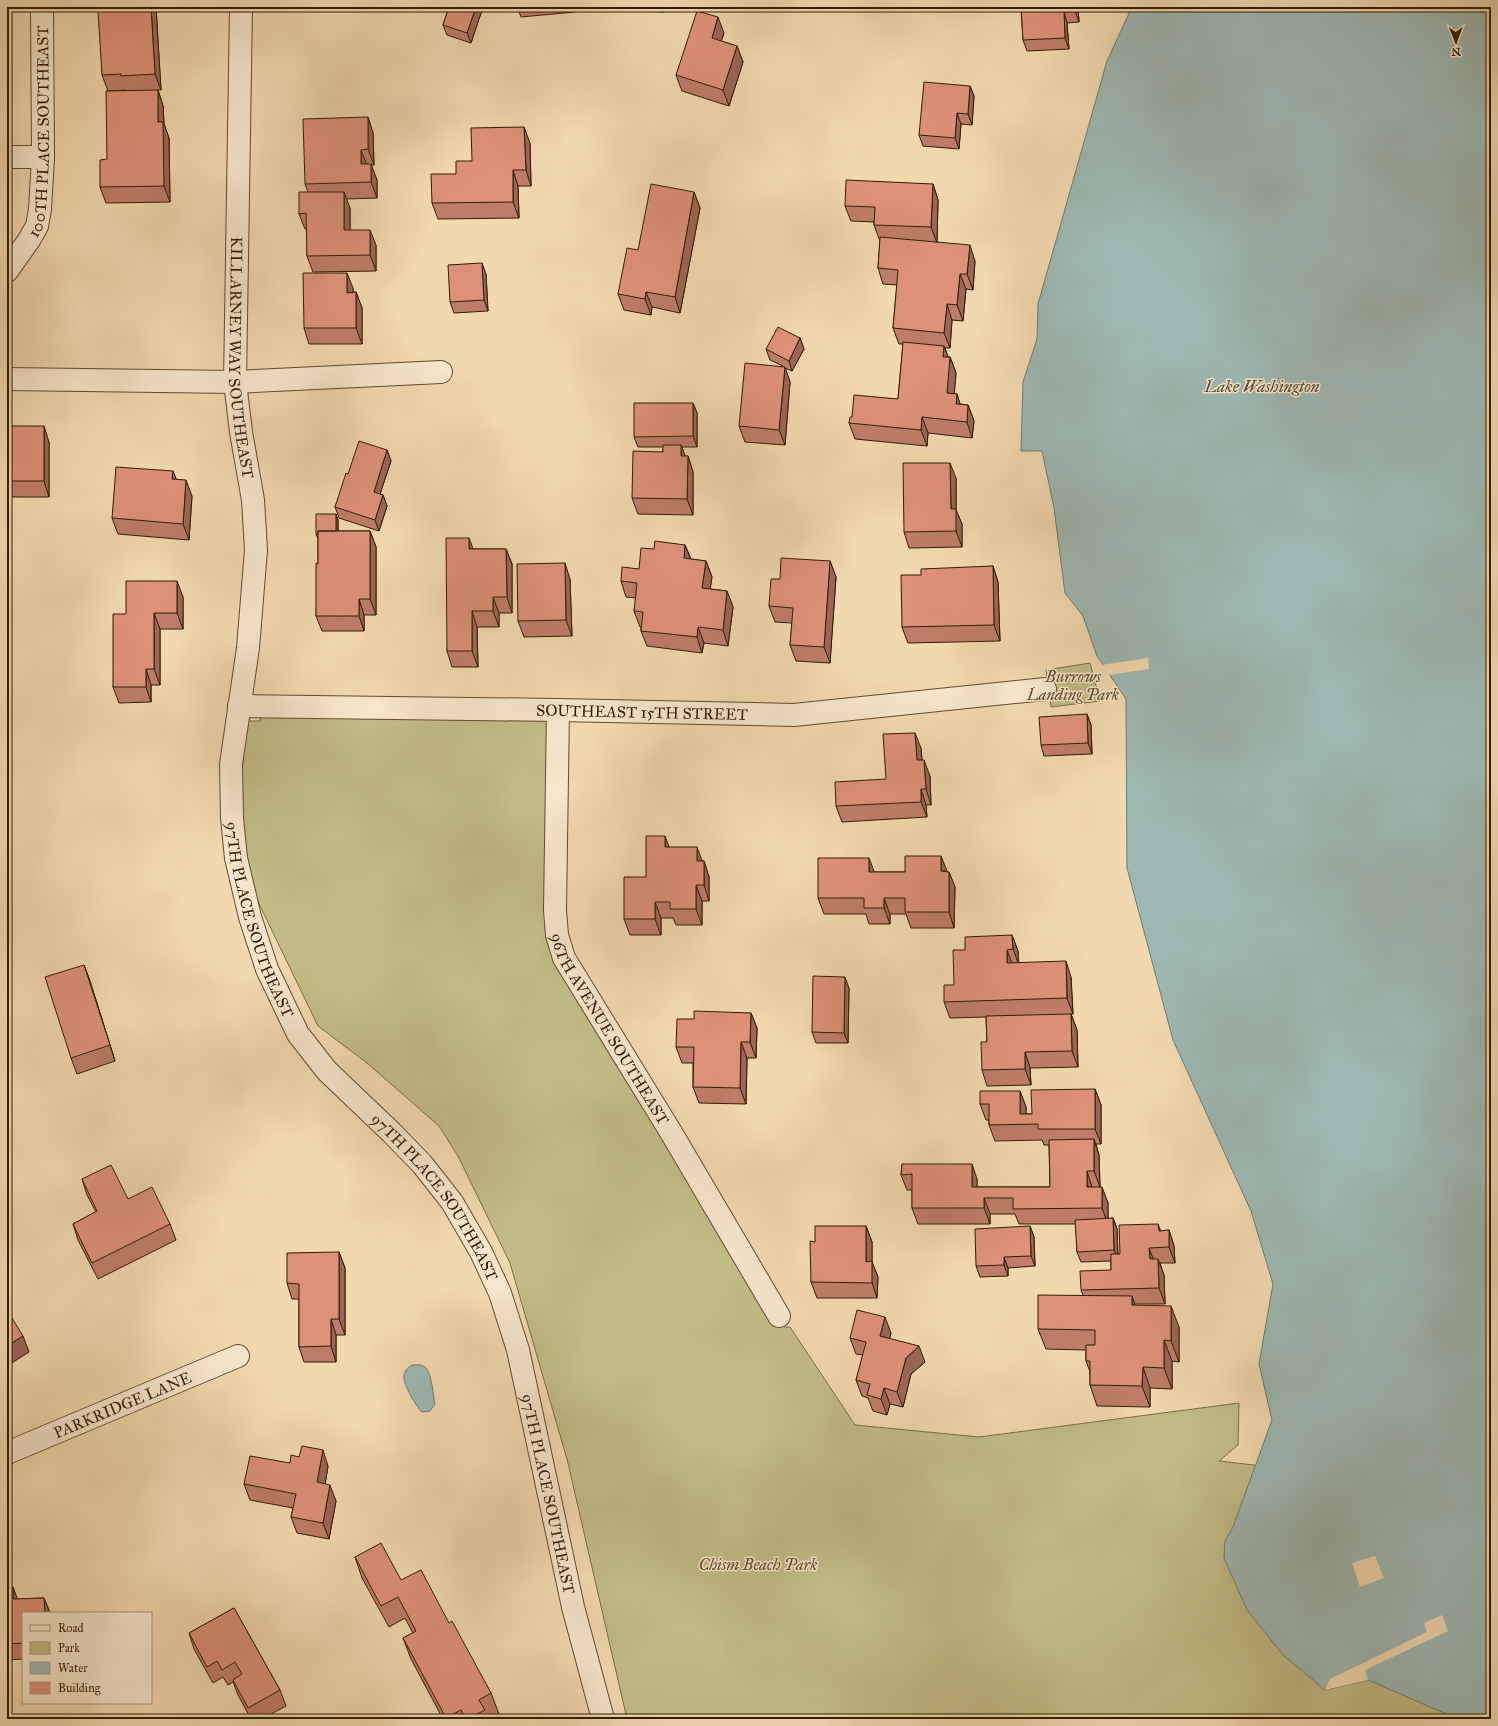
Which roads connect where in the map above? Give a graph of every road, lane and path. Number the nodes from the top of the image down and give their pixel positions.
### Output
1 (42, 7) edge
2 (241, 7) edge
3 (7, 157) edge
4 (43, 157) junction
5 (7, 271) edge
6 (441, 372) dead end
7 (7, 379) edge
8 (235, 382) junction
9 (1045, 689) dead end
10 (239, 706) junction
11 (558, 710) junction
12 (779, 1316) dead end
13 (238, 1356) dead end
14 (7, 1453) edge
15 (603, 1719) edge

1 - 4 street, 100TH PLACE SOUTHEAST
2 - 8 street, KILLARNEY WAY SOUTHEAST
3 - 4 street
4 - 5 street, 100TH PLACE SOUTHEAST
6 - 8 street
7 - 8 street
8 - 10 street, KILLARNEY WAY SOUTHEAST
9 - 11 street, SOUTHEAST 15TH STREET
10 - 11 street, SOUTHEAST 15TH STREET
10 - 15 street, 97TH PLACE SOUTHEAST
11 - 12 street, 96TH AVENUE SOUTHEAST
13 - 14 street, PARKRIDGE LANE

